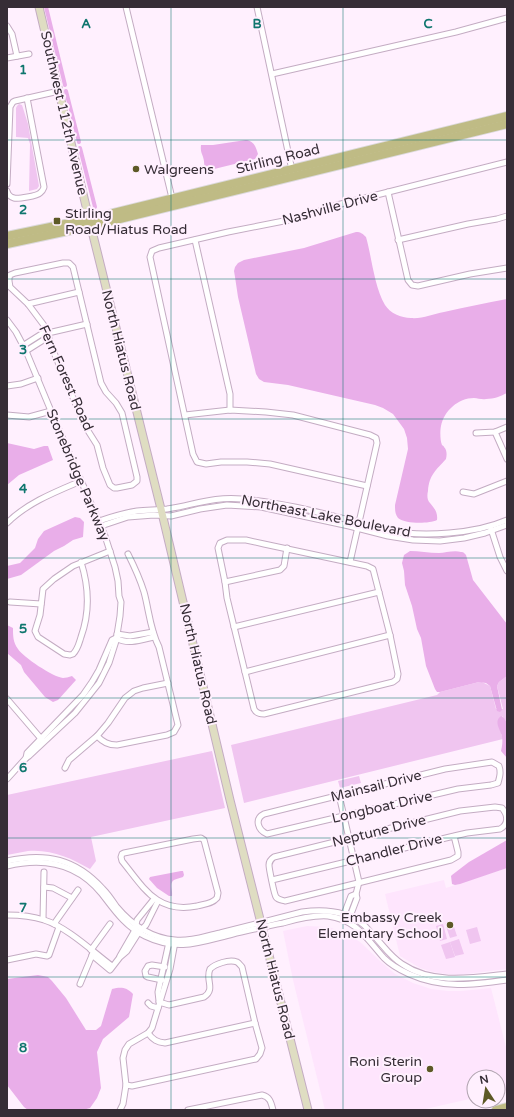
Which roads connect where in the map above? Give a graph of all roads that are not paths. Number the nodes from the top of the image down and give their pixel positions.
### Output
1 (39, 7) edge
2 (126, 7) edge
3 (257, 7) edge
4 (507, 18) edge
5 (7, 26) edge
6 (29, 54) dead end
7 (17, 56) junction
8 (7, 58) edge
9 (272, 74) junction
10 (59, 91) junction
11 (27, 98) junction
12 (507, 116) edge
13 (507, 124) edge
14 (507, 162) edge
15 (293, 172) junction
16 (7, 184) edge
17 (388, 192) junction
18 (8, 193) edge
19 (172, 198) junction
20 (507, 216) edge
21 (90, 222) junction
22 (7, 236) edge
23 (195, 240) junction
24 (398, 240) junction
25 (7, 244) edge
26 (507, 268) edge
27 (79, 292) junction
28 (28, 304) junction
29 (7, 320) edge
30 (87, 324) junction
31 (48, 333) junction
32 (24, 345) junction
33 (26, 351) junction
34 (38, 378) junction
35 (7, 386) edge
36 (230, 410) junction
37 (51, 411) junction
38 (7, 415) edge
39 (185, 415) junction
40 (507, 427) edge
41 (495, 432) junction
42 (476, 433) dead end
43 (507, 459) edge
44 (81, 481) junction
45 (507, 481) edge
46 (367, 486) junction
47 (463, 492) dead end
48 (212, 499) junction
49 (214, 507) junction
50 (162, 513) junction
51 (507, 520) edge
52 (7, 523) edge
53 (100, 523) junction
54 (358, 525) junction
55 (507, 525) edge
56 (490, 529) junction
57 (287, 548) junction
58 (110, 551) junction
59 (128, 554) dead end
60 (81, 562) junction
61 (350, 562) junction
62 (506, 567) edge
63 (225, 582) junction
64 (379, 592) junction
65 (10, 602) dead end
66 (41, 604) junction
67 (234, 627) junction
68 (153, 635) junction
69 (116, 636) junction
70 (390, 636) junction
71 (245, 672) junction
72 (168, 683) junction
73 (7, 699) edge
74 (97, 736) junction
75 (42, 741) junction
76 (65, 768) dead end
77 (500, 771) joint
78 (7, 779) edge
79 (339, 795) junction
80 (506, 814) edge
81 (344, 816) junction
82 (258, 826) joint
83 (454, 836) junction
84 (350, 838) junction
85 (354, 860) junction
86 (7, 861) edge
87 (7, 866) edge
88 (44, 872) dead end
89 (272, 880) junction
90 (359, 882) junction
91 (44, 887) junction
92 (78, 890) dead end
93 (72, 898) junction
94 (156, 900) junction
95 (7, 915) edge
96 (346, 918) junction
97 (43, 919) junction
98 (110, 924) dead end
99 (56, 925) junction
100 (262, 925) junction
101 (138, 929) junction
102 (169, 941) junction
103 (175, 942) junction
104 (92, 952) junction
105 (7, 960) edge
106 (163, 967) junction
107 (170, 969) junction
108 (507, 974) edge
109 (507, 980) edge
110 (163, 981) junction
111 (80, 984) dead end
112 (159, 1002) junction
113 (148, 1003) dead end
114 (158, 1008) junction
115 (255, 1023) junction
116 (148, 1033) junction
117 (126, 1085) junction
118 (507, 1107) edge
119 (120, 1110) edge
120 (188, 1110) edge
121 (273, 1110) edge
122 (308, 1110) edge
123 (496, 1110) edge

1 - 10 street, Southwest 112th Avenue
2 - 19 street
3 - 9 street
4 - 9 street
5 - 7 street
6 - 7 street
7 - 8 street
9 - 15 street
10 - 11 street
10 - 21 street, Southwest 112th Avenue
11 - 16 street
11 - 18 street
12 - 15 main road, Stirling Road
13 - 15 main road, Stirling Road
14 - 17 street, Nashville Drive
15 - 19 main road, Stirling Road
15 - 21 main road, Stirling Road
17 - 23 street, Nashville Drive
17 - 24 street
19 - 21 main road, Stirling Road
20 - 24 street
21 - 22 main road, Stirling Road
21 - 25 main road, Stirling Road
21 - 50 street, North Hiatus Road
23 - 36 street
23 - 39 street, Nashville Drive
24 - 26 street
27 - 28 street
27 - 28 street, Fern Forest Road
27 - 30 street
28 - 31 street, Fern Forest Road
29 - 32 street, Stonebridge Parkway
30 - 31 street
30 - 31 street, Fern Forest Road
31 - 32 street
31 - 33 street
32 - 33 street, Stonebridge Parkway
33 - 34 street, Stonebridge Parkway
34 - 35 street
34 - 37 street, Stonebridge Parkway
36 - 39 street
36 - 46 street
37 - 38 street
37 - 44 street, Stonebridge Parkway
39 - 46 street
40 - 41 street
41 - 42 street
41 - 43 street
44 - 52 street
44 - 53 street, Stonebridge Parkway
45 - 47 street
46 - 54 street
48 - 49 street
48 - 50 street, Northeast Lake Boulevard
48 - 54 street, Northeast Lake Boulevard
49 - 50 street, Northeast Lake Boulevard
49 - 54 street, Northeast Lake Boulevard
50 - 53 street, Northeast Lake Boulevard
50 - 100 street, North Hiatus Road
51 - 56 street, Northeast Lake Boulevard
53 - 58 street, Stonebridge Parkway
54 - 56 street, Northeast Lake Boulevard
54 - 61 street
55 - 56 street, Northeast Lake Boulevard
56 - 62 street
57 - 61 street
57 - 63 street
57 - 63 street
58 - 60 street
58 - 69 street, Stonebridge Parkway
59 - 68 street
60 - 66 street
60 - 66 street
61 - 64 street
63 - 67 street
64 - 67 street
64 - 70 street
65 - 66 street
67 - 71 street
68 - 69 street
68 - 72 street
69 - 75 street, Stonebridge Parkway
70 - 71 street
70 - 71 street
72 - 74 street
72 - 74 street
73 - 75 street
74 - 76 street
75 - 78 street, Stonebridge Parkway
77 - 79 street, Mainsail Drive
77 - 81 street, Longboat Drive
79 - 81 street
79 - 82 street, Mainsail Drive
80 - 83 street, Chandler Drive
80 - 84 street, Neptune Drive
81 - 82 street, Longboat Drive
81 - 84 street
83 - 85 street, Chandler Drive
83 - 90 street
84 - 85 street
84 - 89 street, Neptune Drive
85 - 89 street, Chandler Drive
85 - 90 street
86 - 101 street
87 - 101 street
88 - 91 street
89 - 90 street, Neptune Drive
90 - 96 street
91 - 93 street
91 - 97 street
92 - 93 street
93 - 99 street
94 - 94 street
94 - 101 street
94 - 101 street
95 - 97 street
96 - 100 street
96 - 108 street
96 - 109 street
97 - 99 street
98 - 104 street
99 - 104 street
99 - 105 street
100 - 103 street
100 - 122 street, North Hiatus Road
101 - 102 street
101 - 104 street
102 - 103 street
102 - 106 street
103 - 107 street
104 - 111 street
106 - 107 street
106 - 110 street
106 - 110 street
107 - 110 street
110 - 112 street
112 - 114 street
112 - 115 street
113 - 114 street
114 - 116 street
115 - 116 street
115 - 117 street
116 - 117 street
117 - 119 street
118 - 123 main road
120 - 121 street

